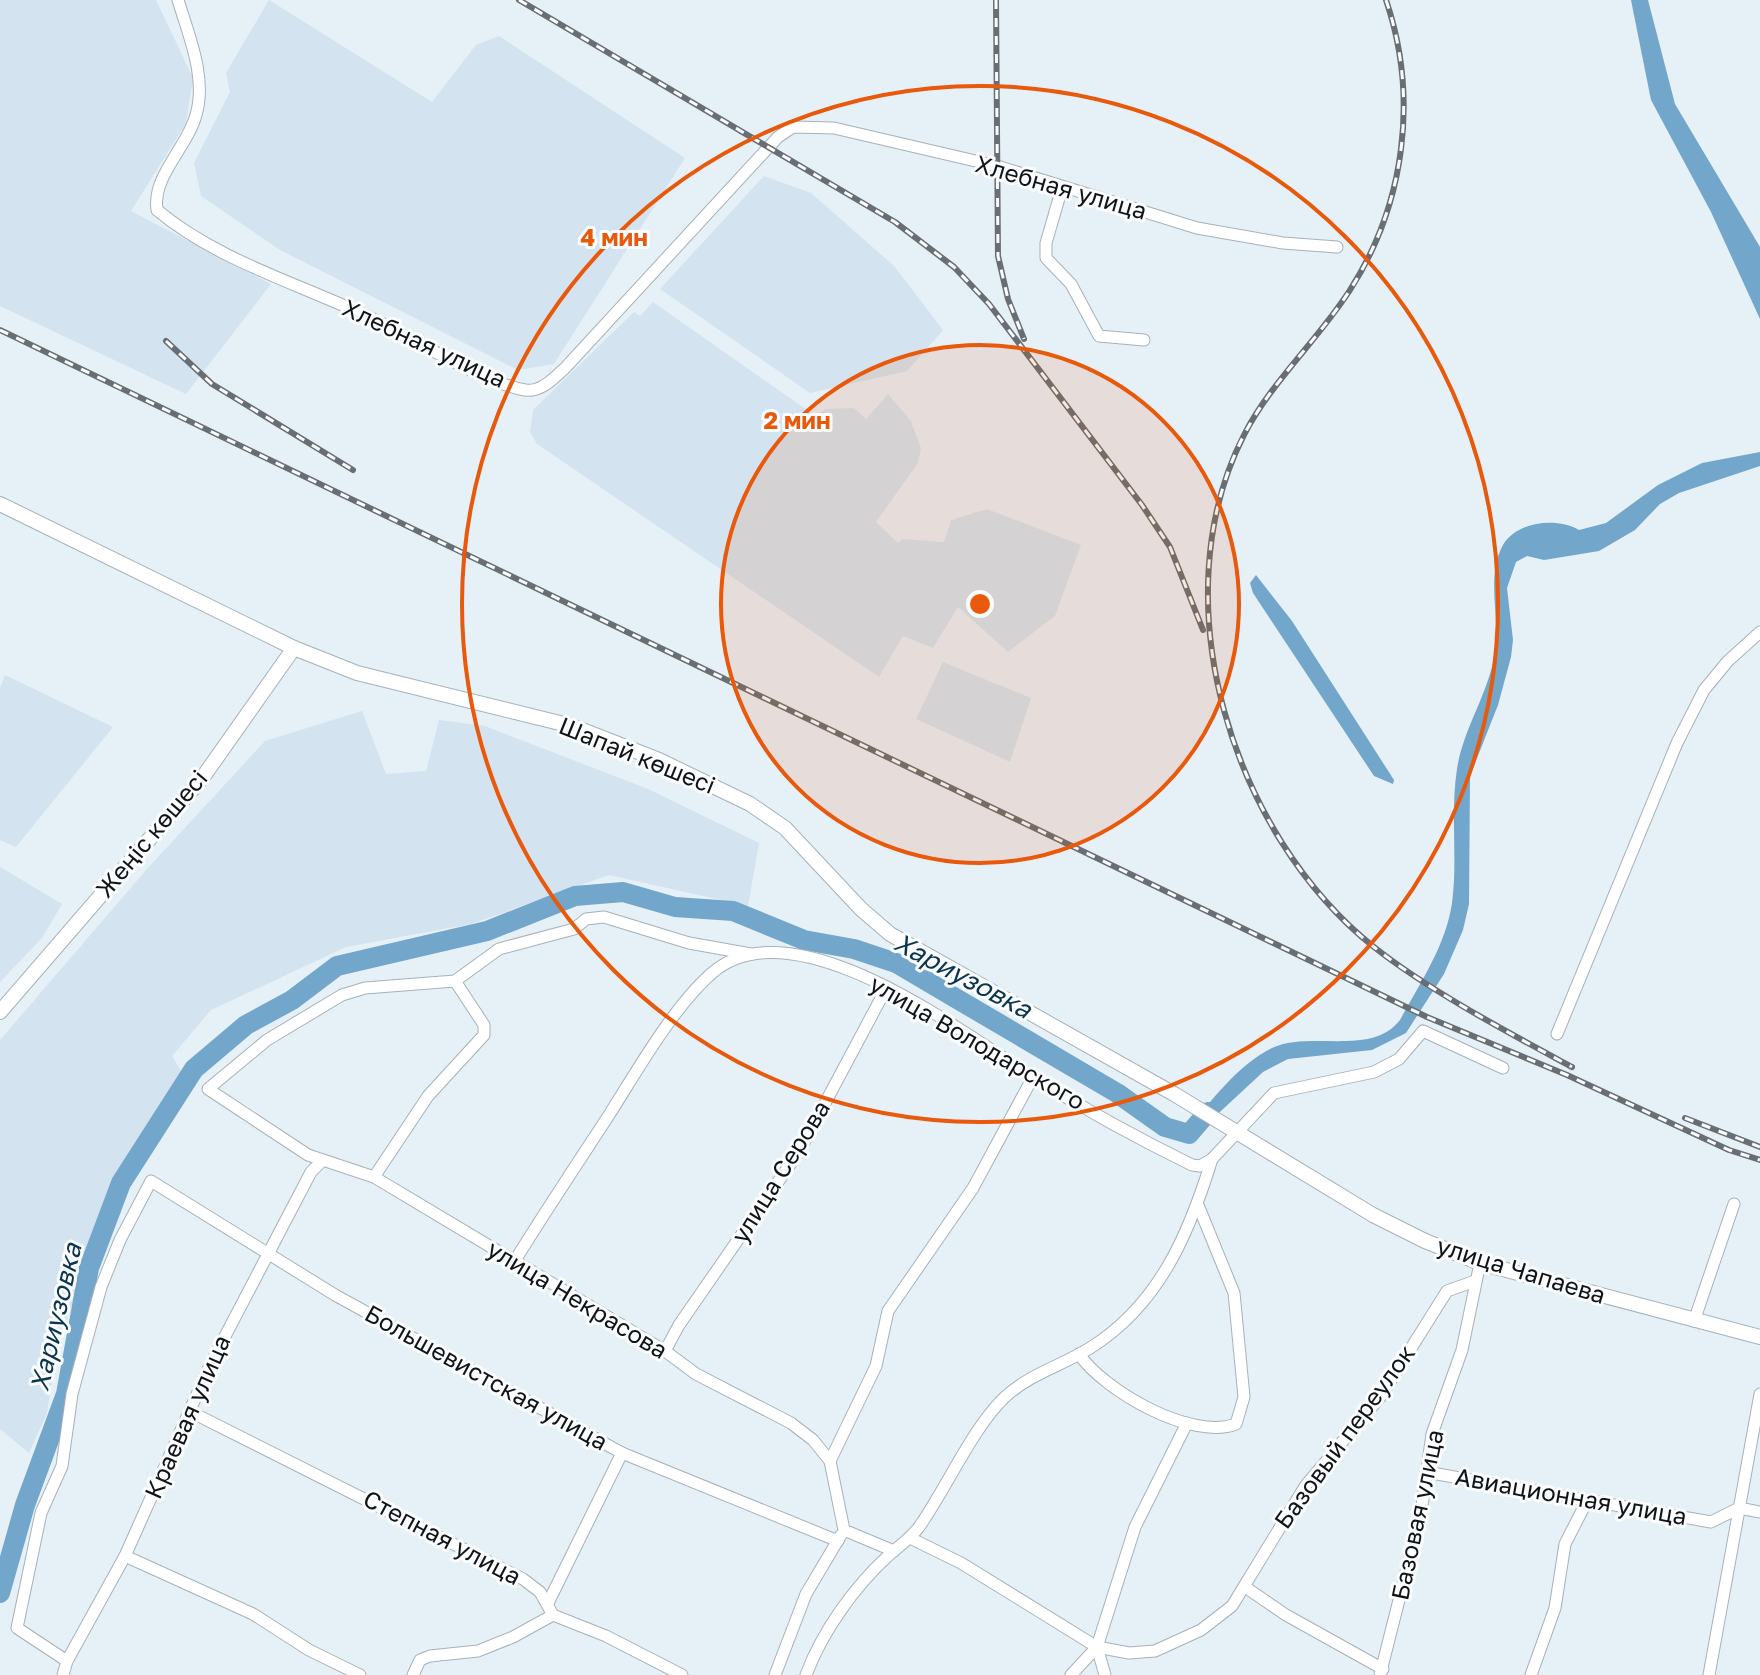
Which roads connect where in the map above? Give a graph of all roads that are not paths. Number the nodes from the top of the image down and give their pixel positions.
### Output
1 (178, 0) edge
2 (1062, 188) junction
3 (1337, 247) dead end
4 (1144, 340) dead end
5 (0, 504) edge
6 (1760, 632) edge
7 (294, 648) junction
8 (751, 954) junction
9 (455, 981) junction
10 (887, 987) junction
11 (0, 1012) edge
12 (1557, 1034) dead end
13 (1503, 1068) dead end
14 (1033, 1077) junction
15 (1174, 1094) joint
16 (1240, 1134) junction
17 (1212, 1159) junction
18 (321, 1162) junction
19 (374, 1177) junction
20 (1734, 1204) dead end
21 (1198, 1205) junction
22 (270, 1251) junction
23 (514, 1262) junction
24 (1480, 1263) junction
25 (1475, 1281) junction
26 (1694, 1321) junction
27 (1760, 1337) edge
28 (665, 1351) junction
29 (1079, 1354) junction
30 (1760, 1394) edge
31 (191, 1412) junction
32 (1187, 1423) junction
33 (622, 1453) junction
34 (830, 1461) junction
35 (1426, 1472) junction
36 (1587, 1501) junction
37 (1739, 1508) junction
38 (1760, 1512) edge
39 (841, 1536) junction
40 (910, 1538) junction
41 (894, 1551) junction
42 (125, 1556) junction
43 (1245, 1587) junction
44 (548, 1603) junction
45 (553, 1615) junction
46 (1097, 1647) junction
47 (67, 1661) junction
48 (1381, 1672) edge
49 (63, 1675) edge
50 (360, 1675) edge
51 (413, 1675) edge
52 (682, 1675) edge
53 (775, 1675) edge
54 (806, 1675) edge
55 (1071, 1675) edge
56 (1105, 1675) edge
57 (1531, 1675) edge
58 (1709, 1675) edge

1 - 2 street, Хлебная улица
2 - 3 street, Хлебная улица
2 - 4 street
5 - 7 street, Шапай көшесі
6 - 12 street
7 - 11 street, Жеңіс көшесі
7 - 15 street, Шапай көшесі
8 - 9 street
8 - 10 street, улица Володарского
8 - 23 street, улица Володарского
9 - 18 street, улица Некрасова
9 - 19 street
10 - 14 street, улица Володарского
10 - 28 street, улица Серова
13 - 16 street
14 - 17 street, улица Володарского
14 - 34 street
15 - 16 street, улица Чапаева
16 - 17 street
16 - 24 street, улица Чапаева
17 - 21 street
18 - 19 street, улица Некрасова
18 - 22 street, Краевая улица
19 - 23 street, улица Некрасова
20 - 26 street
21 - 29 street
21 - 32 street
22 - 31 street, Краевая улица
22 - 33 street, Большевистская улица
22 - 47 street, Большевистская улица
23 - 28 street, улица Некрасова
24 - 25 street, Базовая улица
24 - 26 street, улица Чапаева
25 - 35 street, Базовая улица
25 - 43 street, Базовый переулок
26 - 27 street, улица Чапаева
28 - 34 street, улица Некрасова
29 - 32 street
29 - 40 street
30 - 37 street
31 - 42 street, Краевая улица
31 - 44 street, Степная улица
32 - 46 street
33 - 39 street, Большевистская улица
33 - 44 street
34 - 39 street
35 - 36 street, Авиационная улица
35 - 48 street, Базовая улица
36 - 37 street, Авиационная улица
36 - 57 street
37 - 38 street, Авиационная улица
37 - 58 street
39 - 41 street
39 - 53 street
40 - 41 street
40 - 46 street
41 - 54 street
42 - 47 street, Краевая улица
42 - 50 street
43 - 46 street, Базовый переулок
43 - 48 street
44 - 45 street, Степная улица
45 - 51 street
45 - 52 street
46 - 55 street
46 - 56 street
47 - 49 street, Краевая улица

